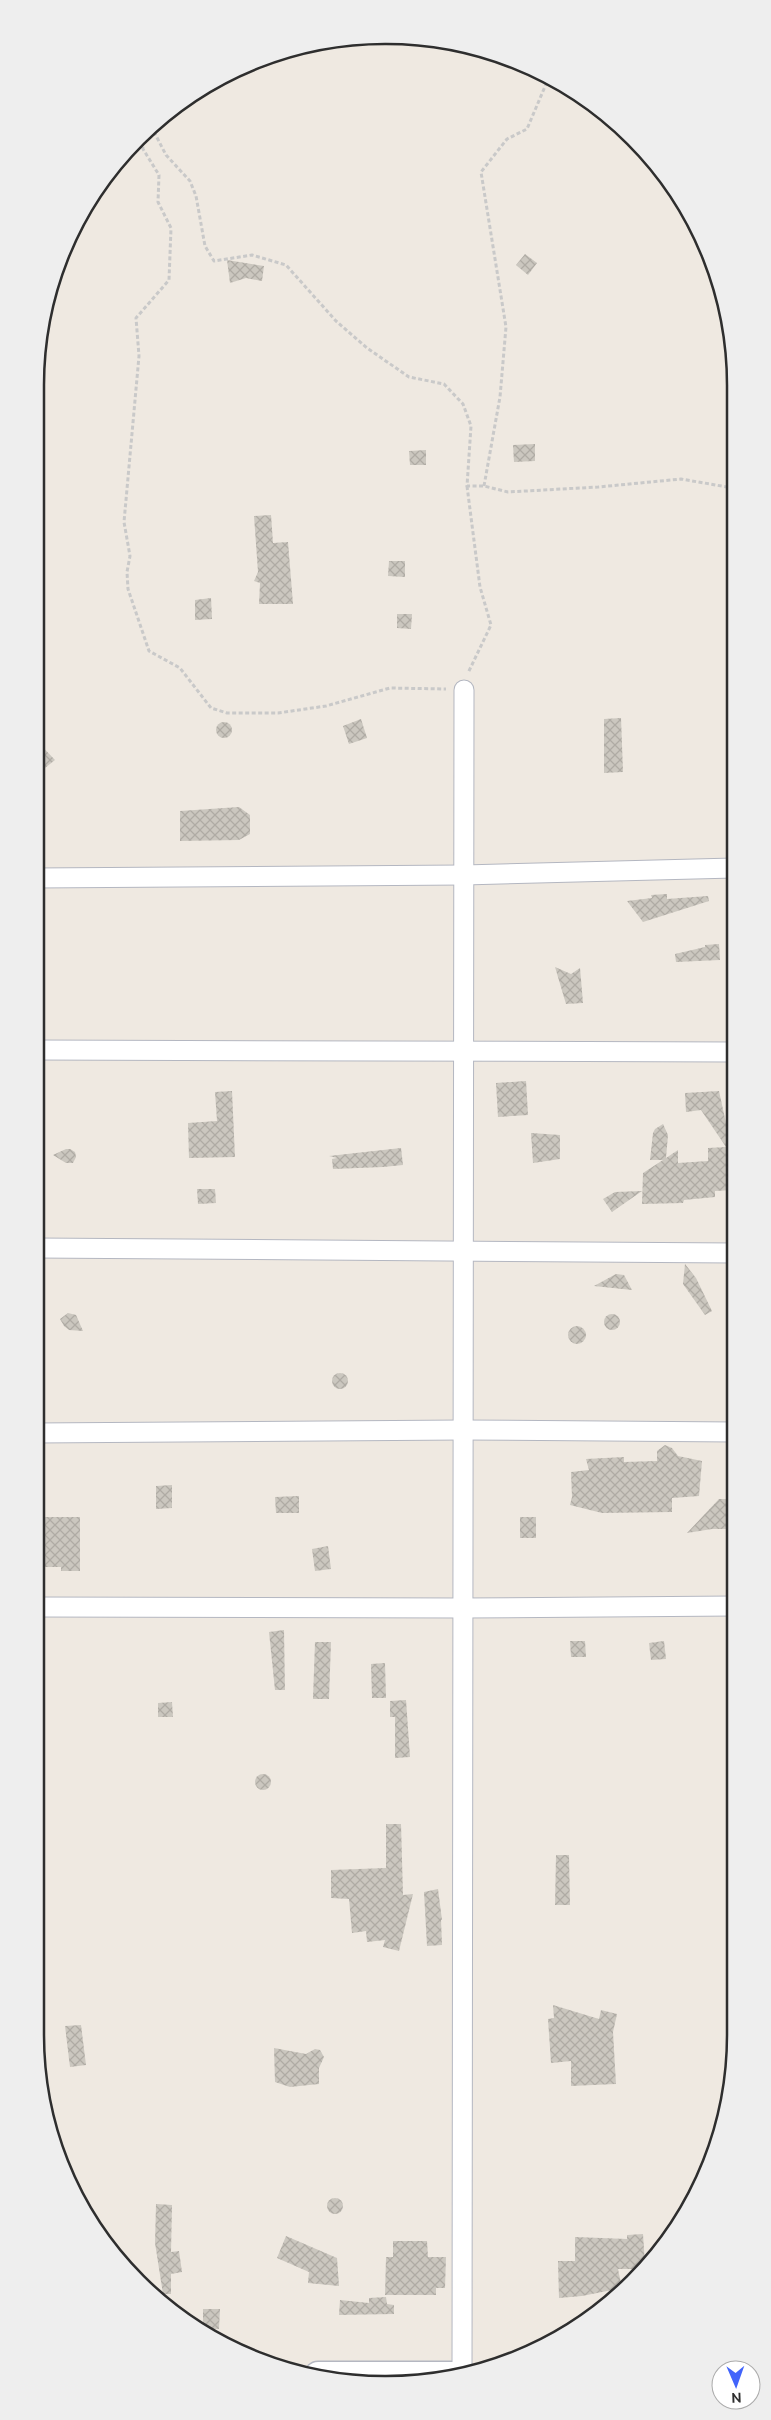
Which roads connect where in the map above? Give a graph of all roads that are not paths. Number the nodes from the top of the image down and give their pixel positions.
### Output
1 (464, 690) road end
2 (727, 868) edge
3 (464, 875) junction
4 (44, 878) edge
5 (44, 1050) edge
6 (464, 1052) junction
7 (727, 1052) edge
8 (44, 1248) edge
9 (464, 1252) junction
10 (727, 1253) edge
11 (463, 1430) junction
12 (727, 1432) edge
13 (44, 1433) edge
14 (727, 1606) edge
15 (44, 1607) edge
16 (463, 1608) junction
17 (463, 2368) edge
18 (356, 2375) edge
19 (415, 2375) edge

1 - 3 street
2 - 3 street
3 - 4 street
3 - 6 street
5 - 6 street
6 - 7 street
6 - 9 street
8 - 9 street
9 - 10 street
9 - 11 street
11 - 12 street
11 - 13 street
11 - 16 street
14 - 16 street
15 - 16 street
16 - 17 street
18 - 19 street

